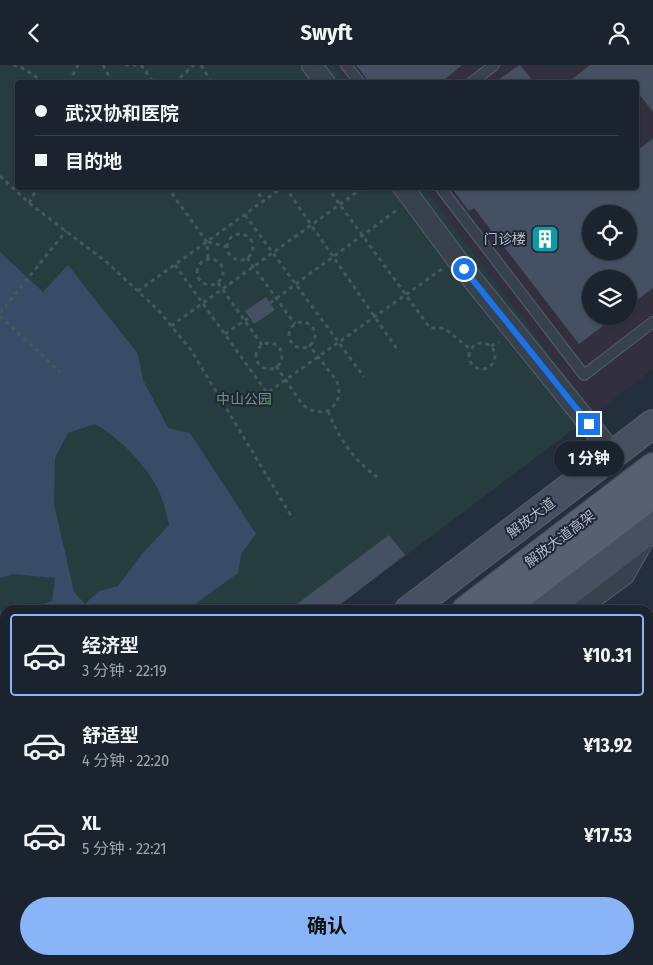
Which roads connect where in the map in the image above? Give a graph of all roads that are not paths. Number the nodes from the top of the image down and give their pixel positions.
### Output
1 (312, 65) edge
2 (346, 65) edge
3 (494, 65) edge
4 (323, 80) edge
5 (358, 80) edge
6 (475, 80) edge
7 (405, 190) edge
8 (442, 190) edge
9 (653, 321) edge
10 (653, 424) edge
11 (614, 455) junction
12 (653, 467) edge
13 (653, 493) edge
14 (652, 530) edge
15 (416, 605) edge
16 (473, 605) edge
17 (507, 605) edge
18 (551, 605) edge
19 (584, 605) edge

1 - 4 street
2 - 5 lane
3 - 6 lane
7 - 11 street
8 - 9 lane
10 - 11 main road, 解放大道
11 - 15 main road, 解放大道
12 - 16 main road, 解放大道高架
13 - 17 main road, 解放大道高架
14 - 18 main road
14 - 19 street

